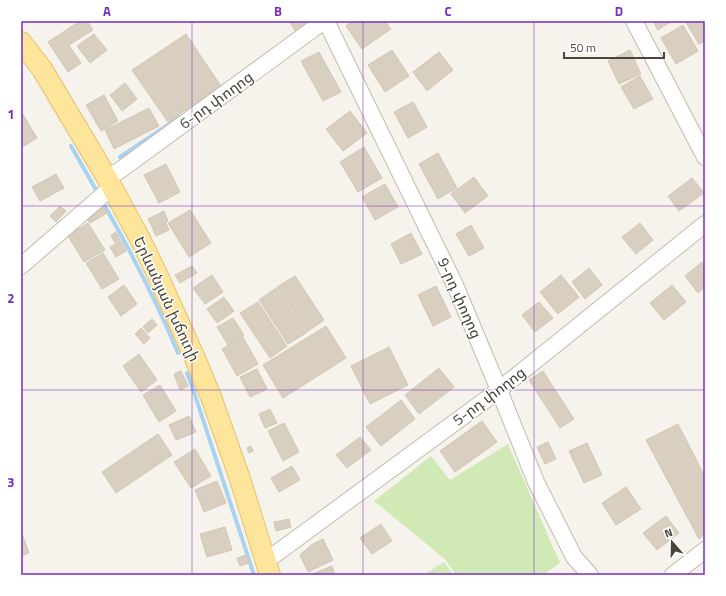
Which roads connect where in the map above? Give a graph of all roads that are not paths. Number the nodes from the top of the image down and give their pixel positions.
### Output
1 (325, 21) edge
2 (634, 21) edge
3 (21, 42) edge
4 (705, 157) edge
5 (110, 183) junction
6 (705, 224) edge
7 (21, 266) edge
8 (499, 390) junction
9 (705, 550) edge
10 (268, 568) edge
11 (590, 575) edge
12 (673, 575) edge

1 - 5 street, 6-րդ փողոց
1 - 8 street, 9-րդ փողոց
2 - 4 street
3 - 5 main road, Երևանյան խճուղի
5 - 7 street, 6-րդ փողոց
5 - 10 main road, Երևանյան խճուղի
6 - 8 street, 5-րդ փողոց
8 - 10 street, 5-րդ փողոց
8 - 11 street, 9-րդ փողոց
9 - 12 street

